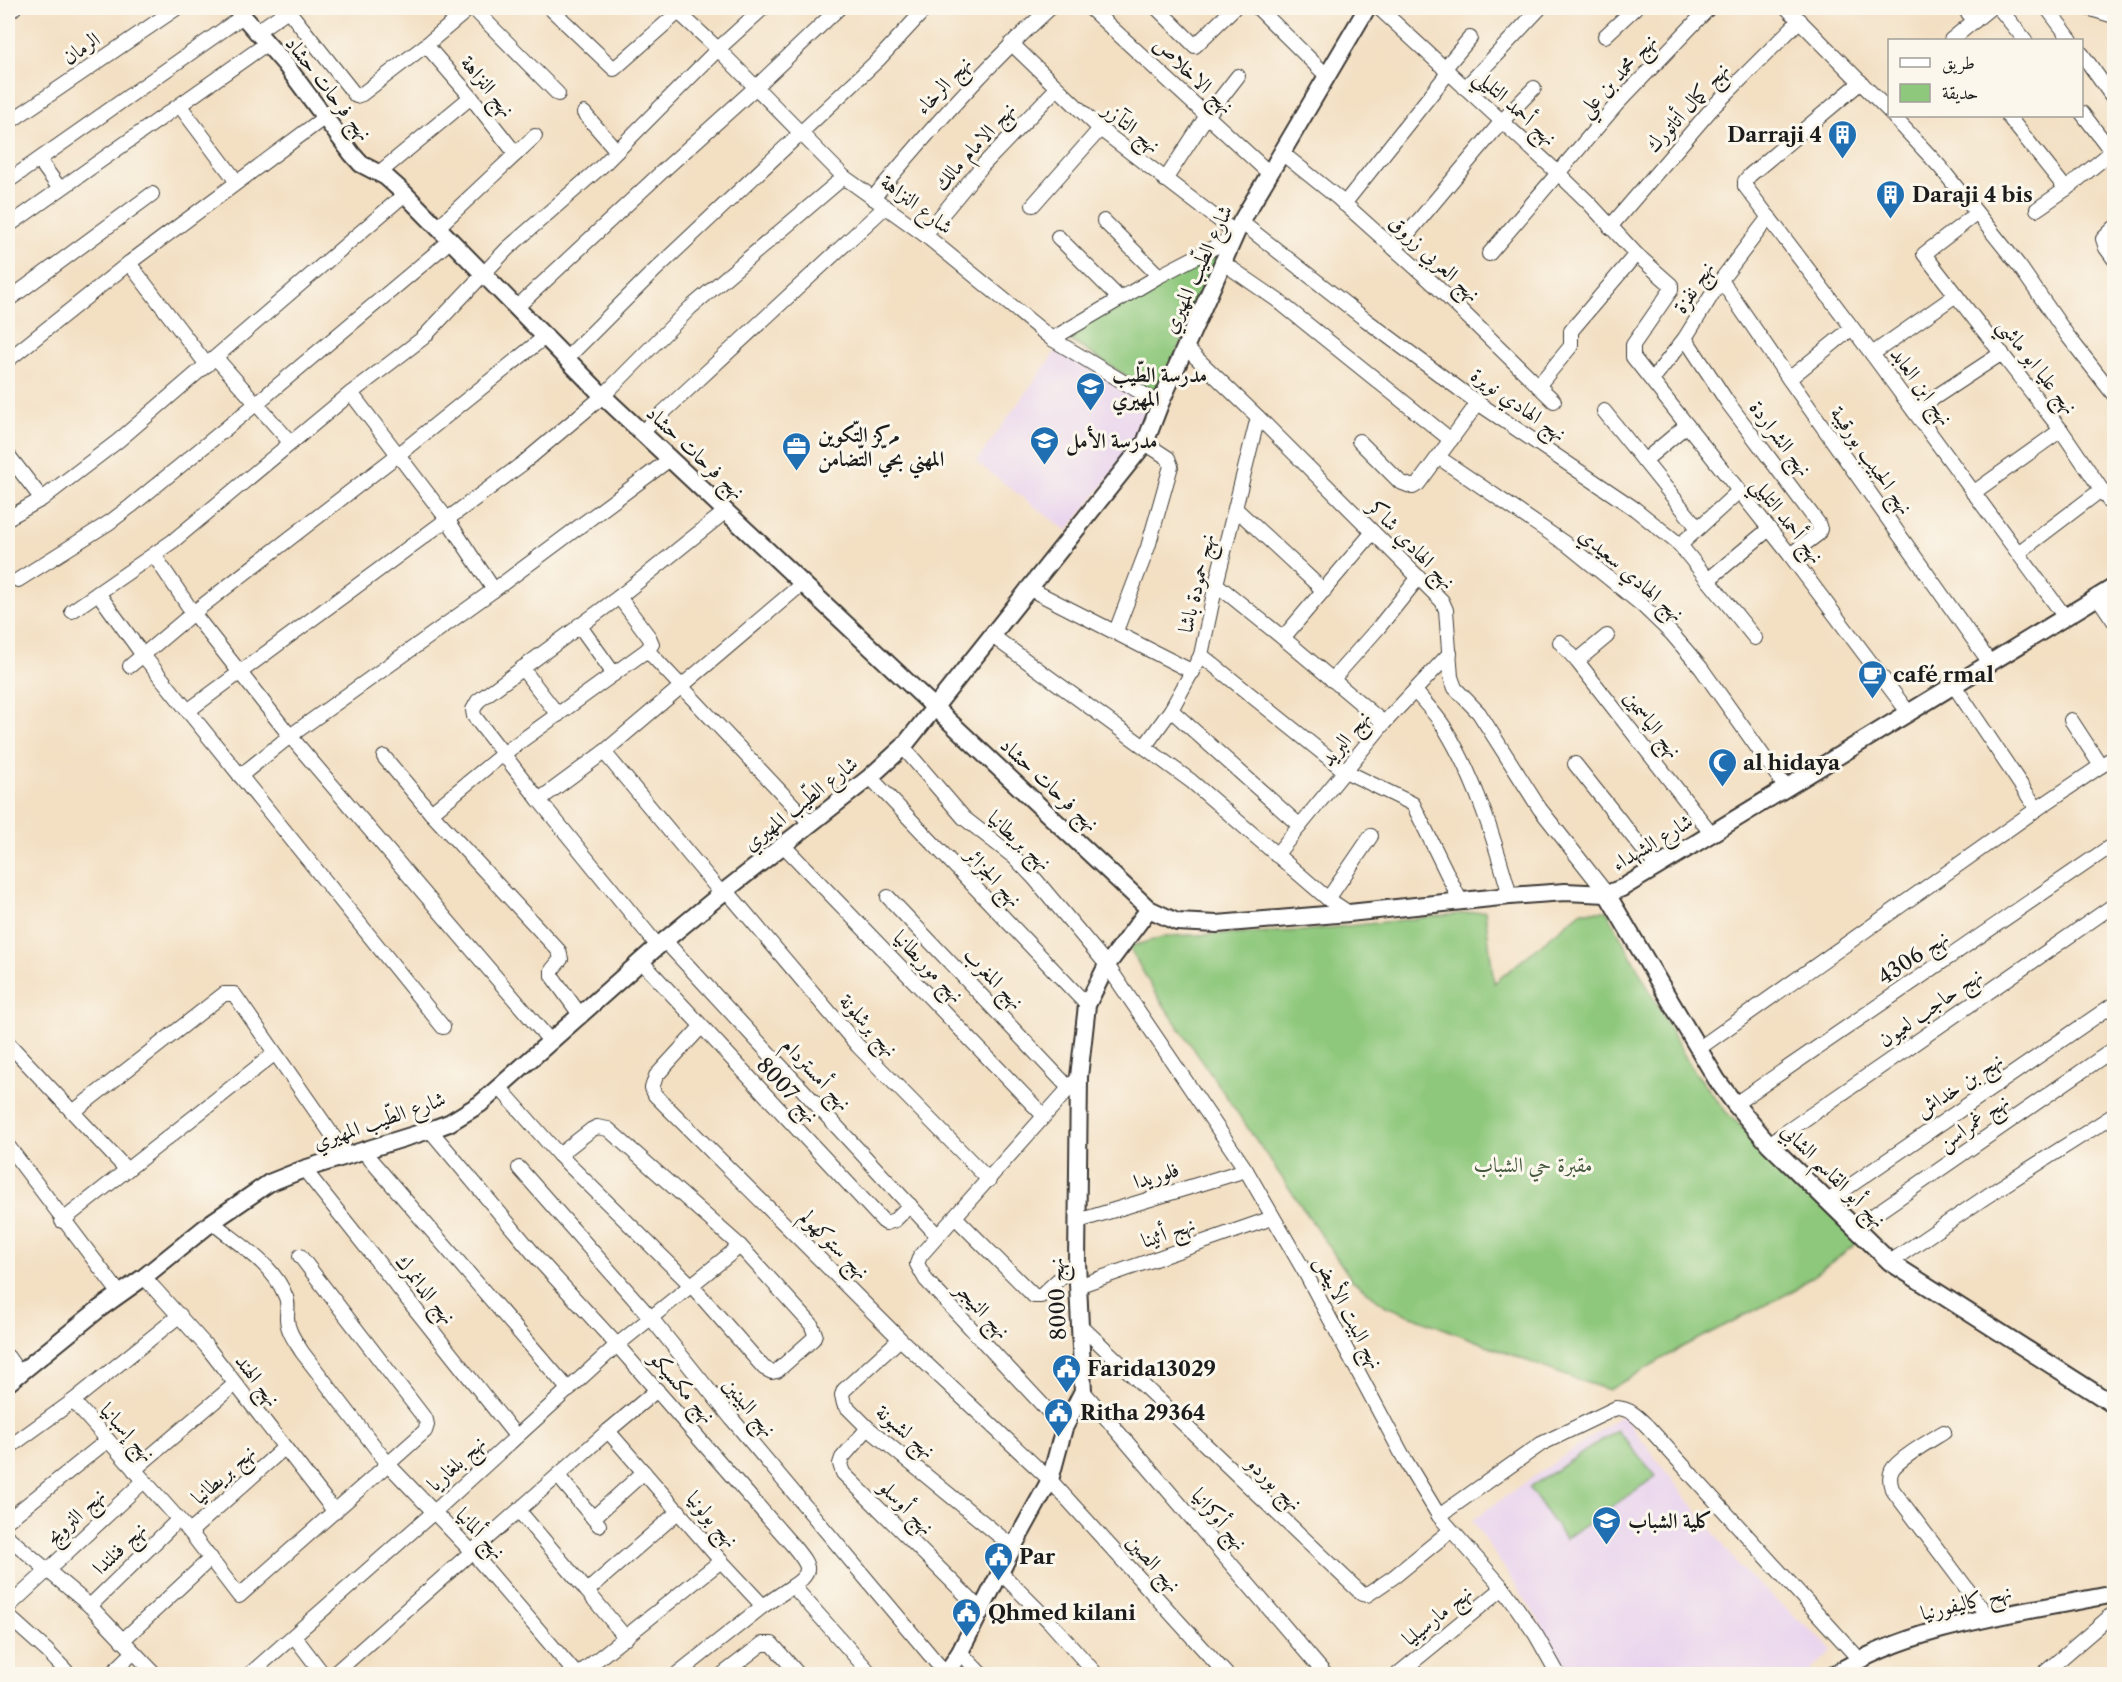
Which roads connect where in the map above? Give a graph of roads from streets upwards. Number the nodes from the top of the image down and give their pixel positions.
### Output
1 (14, 8) edge
2 (177, 8) edge
3 (471, 8) edge
4 (550, 8) edge
5 (763, 8) edge
6 (839, 8) edge
7 (926, 8) edge
8 (1050, 8) edge
9 (1090, 8) edge
10 (1156, 8) edge
11 (1234, 8) edge
12 (1258, 8) edge
13 (1366, 8) edge
14 (1379, 8) edge
15 (1540, 8) edge
16 (1635, 8) edge
17 (1709, 8) edge
18 (1787, 8) edge
19 (1964, 8) edge
20 (1990, 8) edge
21 (1999, 8) edge
22 (2047, 8) edge
23 (2088, 8) edge
24 (289, 9) edge
25 (678, 9) edge
26 (239, 12) edge
27 (8, 13) edge
28 (2115, 16) edge
29 (1800, 20) junction
30 (1975, 21) junction
31 (1605, 36) dead end
32 (261, 38) junction
33 (1470, 38) dead end
34 (1952, 39) edge
35 (2024, 39) edge
36 (2071, 39) edge
37 (1011, 43) junction
38 (426, 45) junction
39 (718, 49) junction
40 (2083, 55) edge
41 (1446, 71) junction
42 (1238, 76) dead end
43 (1326, 76) junction
44 (1861, 82) junction
45 (755, 88) junction
46 (1057, 88) junction
47 (1465, 88) junction
48 (1534, 88) dead end
49 (558, 94) dead end
50 (1884, 96) edge
51 (471, 97) junction
52 (2115, 99) edge
53 (180, 106) junction
54 (584, 113) dead end
55 (2083, 114) edge
56 (324, 117) junction
57 (1206, 117) junction
58 (1894, 117) edge
59 (2009, 117) edge
60 (1502, 121) junction
61 (8, 123) edge
62 (1100, 129) junction
63 (802, 134) junction
64 (535, 136) dead end
65 (617, 151) junction
66 (2113, 151) edge
67 (1282, 153) junction
68 (516, 154) junction
69 (39, 160) junction
70 (379, 173) junction
71 (1269, 173) junction
72 (1558, 173) junction
73 (844, 177) junction
74 (11, 179) dead end
75 (1164, 180) junction
76 (237, 182) junction
77 (60, 189) junction
78 (2066, 189) junction
79 (152, 194) dead end
80 (405, 194) junction
81 (873, 198) junction
82 (1344, 204) junction
83 (1033, 205) dead end
84 (885, 207) junction
85 (2037, 209) dead end
86 (1976, 213) junction
87 (1769, 217) junction
88 (1104, 221) dead end
89 (8, 226) edge
90 (1610, 227) junction
91 (437, 228) junction
92 (2115, 228) edge
93 (1237, 230) junction
94 (925, 235) junction
95 (1058, 237) dead end
96 (450, 241) junction
97 (1395, 249) junction
98 (1489, 254) dead end
99 (1636, 254) junction
100 (2115, 260) edge
101 (1222, 262) junction
102 (129, 263) junction
103 (483, 274) junction
104 (1159, 276) junction
105 (1721, 280) junction
106 (1956, 295) junction
107 (1120, 299) junction
108 (8, 300) edge
109 (517, 307) junction
110 (1852, 328) junction
111 (546, 336) junction
112 (1685, 338) junction
113 (1052, 339) junction
114 (1186, 348) junction
115 (2002, 352) junction
116 (1872, 354) junction
117 (567, 358) junction
118 (8, 360) edge
119 (212, 362) junction
120 (1789, 379) junction
121 (1653, 380) junction
122 (1222, 382) junction
123 (1538, 386) junction
124 (1210, 391) dead end
125 (351, 393) junction
126 (2115, 395) edge
127 (603, 396) junction
128 (1554, 401) dead end
129 (1478, 403) junction
130 (257, 404) junction
131 (1160, 404) junction
132 (1604, 411) dead end
133 (1914, 411) junction
134 (1258, 417) junction
135 (1688, 425) junction
136 (2061, 430) junction
137 (642, 432) junction
138 (1451, 440) junction
139 (1359, 441) dead end
140 (1145, 442) junction
141 (291, 443) junction
142 (399, 454) junction
143 (8, 455) edge
144 (1438, 457) junction
145 (670, 459) junction
146 (1644, 461) junction
147 (2102, 490) junction
148 (1739, 491) junction
149 (1973, 493) junction
150 (42, 499) junction
151 (2115, 508) edge
152 (1236, 509) junction
153 (726, 511) junction
154 (8, 519) edge
155 (447, 519) junction
156 (1698, 528) junction
157 (1769, 529) junction
158 (1373, 532) junction
159 (1680, 545) junction
160 (2018, 553) junction
161 (154, 555) junction
162 (1790, 555) junction
163 (1419, 577) junction
164 (18, 580) dead end
165 (1708, 580) junction
166 (803, 583) junction
167 (1216, 584) junction
168 (2115, 587) edge
169 (1028, 588) junction
170 (494, 590) junction
171 (1324, 591) junction
172 (98, 593) junction
173 (2097, 596) junction
174 (619, 597) junction
175 (72, 611) dead end
176 (193, 613) junction
177 (2065, 616) junction
178 (2115, 621) edge
179 (579, 625) junction
180 (1116, 631) junction
181 (992, 635) junction
182 (1607, 636) dead end
183 (1283, 638) junction
184 (1755, 639) dead end
185 (1560, 642) dead end
186 (647, 650) junction
187 (1450, 652) junction
188 (142, 654) junction
189 (1201, 655) junction
190 (1577, 661) junction
191 (1990, 663) junction
192 (130, 666) dead end
193 (522, 668) junction
194 (238, 672) junction
195 (1193, 672) junction
196 (614, 674) junction
197 (1332, 680) junction
198 (1953, 684) junction
199 (681, 685) junction
200 (1414, 691) junction
201 (936, 707) junction
202 (189, 710) junction
203 (1171, 710) junction
204 (1908, 712) junction
205 (558, 715) junction
206 (2071, 720) dead end
207 (1384, 723) junction
208 (290, 736) junction
209 (1145, 746) junction
210 (903, 747) junction
211 (604, 752) junction
212 (503, 754) junction
213 (384, 757) dead end
214 (2115, 757) edge
215 (1575, 764) dead end
216 (2101, 766) junction
217 (1345, 771) junction
218 (240, 776) junction
219 (870, 777) junction
220 (1786, 788) junction
221 (539, 800) junction
222 (2037, 809) junction
223 (431, 813) junction
224 (810, 823) junction
225 (1300, 826) junction
226 (1711, 833) junction
227 (1371, 836) dead end
228 (2115, 844) edge
229 (783, 845) junction
230 (1276, 855) junction
231 (1657, 867) junction
232 (724, 892) junction
233 (1607, 894) junction
234 (1510, 896) junction
235 (888, 897) dead end
236 (1328, 899) junction
237 (1460, 900) junction
238 (2115, 905) edge
239 (1149, 909) junction
240 (1349, 914) junction
241 (662, 943) junction
242 (641, 961) junction
243 (1107, 965) junction
244 (2115, 1004) edge
245 (1087, 1005) junction
246 (581, 1016) junction
247 (443, 1027) dead end
248 (701, 1027) junction
249 (551, 1042) junction
250 (8, 1043) edge
251 (1698, 1049) junction
252 (2115, 1049) edge
253 (274, 1054) junction
254 (1075, 1083) junction
255 (501, 1088) junction
256 (1735, 1104) junction
257 (73, 1112) junction
258 (2115, 1115) edge
259 (1044, 1116) junction
260 (430, 1130) junction
261 (1769, 1144) junction
262 (8, 1146) edge
263 (355, 1153) junction
264 (560, 1155) junction
265 (519, 1168) dead end
266 (304, 1169) junction
267 (128, 1170) junction
268 (1246, 1170) junction
269 (989, 1180) junction
270 (1828, 1201) junction
271 (909, 1205) junction
272 (955, 1217) junction
273 (1272, 1218) junction
274 (62, 1221) junction
275 (1078, 1221) junction
276 (212, 1222) junction
277 (1855, 1228) junction
278 (938, 1236) junction
279 (740, 1246) junction
280 (300, 1256) dead end
281 (1077, 1262) junction
282 (1890, 1262) junction
283 (144, 1277) junction
284 (692, 1286) junction
285 (1078, 1286) junction
286 (120, 1294) junction
287 (180, 1315) junction
288 (651, 1318) junction
289 (1080, 1325) junction
290 (900, 1339) junction
291 (617, 1345) junction
292 (8, 1358) edge
293 (14, 1379) edge
294 (235, 1384) junction
295 (569, 1390) junction
296 (657, 1390) junction
297 (1083, 1391) junction
298 (73, 1401) junction
299 (2115, 1405) edge
300 (868, 1428) junction
301 (1064, 1428) junction
302 (608, 1431) junction
303 (1944, 1432) dead end
304 (516, 1436) junction
305 (108, 1440) junction
306 (284, 1448) junction
307 (8, 1449) edge
308 (388, 1464) junction
309 (644, 1472) junction
310 (139, 1476) junction
311 (558, 1476) junction
312 (1050, 1480) junction
313 (519, 1511) junction
314 (679, 1511) junction
315 (335, 1512) junction
316 (434, 1512) junction
317 (1439, 1516) junction
318 (8, 1520) edge
319 (178, 1520) junction
320 (1450, 1530) junction
321 (190, 1532) junction
322 (8, 1537) edge
323 (1013, 1547) junction
324 (472, 1552) junction
325 (211, 1558) junction
326 (721, 1561) junction
327 (47, 1570) junction
328 (1001, 1573) junction
329 (793, 1586) junction
330 (1503, 1588) junction
331 (587, 1591) junction
332 (2112, 1595) edge
333 (90, 1606) junction
334 (763, 1606) junction
335 (8, 1607) edge
336 (982, 1611) junction
337 (2115, 1612) edge
338 (8, 1616) edge
339 (1989, 1618) junction
340 (294, 1635) junction
341 (626, 1638) junction
342 (122, 1641) junction
343 (134, 1652) junction
344 (960, 1652) junction
345 (1859, 1659) junction
346 (69, 1674) edge
347 (111, 1674) edge
348 (156, 1674) edge
349 (250, 1674) edge
350 (323, 1674) edge
351 (333, 1674) edge
352 (578, 1674) edge
353 (677, 1674) edge
354 (723, 1674) edge
355 (798, 1674) edge
356 (871, 1674) edge
357 (946, 1674) edge
358 (981, 1674) edge
359 (1096, 1674) edge
360 (1226, 1674) edge
361 (1325, 1674) edge
362 (1398, 1674) edge
363 (1558, 1674) edge
364 (1835, 1674) edge
365 (2043, 1674) edge

1 - 27 street
2 - 61 street, الرمان
3 - 38 street
3 - 49 street
4 - 25 street
5 - 39 street
6 - 45 street
7 - 63 street
8 - 37 street, نهج الرخاء
9 - 57 street, نهج الاخلاص
10 - 11 street
12 - 43 street
13 - 43 street, شارع الطّيب المهيري
14 - 41 street, نهج أحمد التليلي
15 - 47 street
16 - 31 street
17 - 72 street, نهج محمد بن علي
18 - 29 street
19 - 30 street
20 - 30 street
21 - 35 street
22 - 36 street
23 - 28 street
24 - 32 street
24 - 38 street
25 - 39 street, شارع النزاهة
26 - 32 street, نهج فرحات حشاد
26 - 69 street
29 - 44 street
29 - 90 street, نهج كمال أتاتورك
30 - 34 street
32 - 53 street
32 - 56 street, نهج فرحات حشاد
33 - 41 street
37 - 46 street, نهج التآزر
37 - 81 street, نهج الرخاء
38 - 51 street, نهج النزاهة
39 - 45 street, شارع النزاهة
39 - 65 street
40 - 52 street
41 - 47 street, نهج أحمد التليلي
41 - 82 street
42 - 57 street
43 - 67 street, شارع الطّيب المهيري
44 - 50 street
44 - 87 street, نهج ابن العابد
45 - 63 street, شارع النزاهة
45 - 109 street
46 - 62 street, نهج التآزر
46 - 94 street, نهج الامام مالك
47 - 60 street, نهج أحمد التليلي
48 - 60 street
51 - 68 street, نهج النزاهة
51 - 70 street
53 - 76 street
53 - 77 street
54 - 65 street
55 - 66 street
56 - 70 street, نهج فرحات حشاد
56 - 76 street
57 - 71 street, نهج الاخلاص
57 - 75 street
58 - 86 street
59 - 78 street
60 - 72 street, نهج أحمد التليلي
60 - 97 street
62 - 75 street, نهج التآزر
62 - 83 street
63 - 73 street, شارع النزاهة
63 - 117 street
64 - 68 street
65 - 103 street
66 - 78 street
67 - 71 street, شارع الطّيب المهيري
67 - 82 street, نهج العربي زروق
68 - 91 street
69 - 74 street
69 - 77 street
70 - 80 street, نهج فرحات حشاد
71 - 93 street, شارع الطّيب المهيري
72 - 90 street, نهج أحمد التليلي
72 - 98 street, نهج محمد بن علي
73 - 81 street, شارع النزاهة
73 - 127 street
75 - 93 street, نهج التآزر
76 - 102 street
77 - 89 street
78 - 85 street
79 - 108 street
80 - 91 street, نهج فرحات حشاد
80 - 119 street
81 - 84 street, شارع النزاهة
82 - 97 street, نهج العربي زروق
84 - 94 street, شارع النزاهة
84 - 137 street
86 - 106 street, نهج عليا ابو ماشي
86 - 126 street
87 - 105 street, نهج نفزة
87 - 110 street, نهج ابن العابد
88 - 104 street
90 - 99 street, نهج أحمد التليلي
91 - 96 street, نهج فرحات حشاد
92 - 100 street
93 - 101 street, شارع الطّيب المهيري
93 - 104 street
93 - 129 street, نهج الهادي نويرة
94 - 113 street, شارع النزاهة
95 - 107 street
96 - 103 street, نهج فرحات حشاد
96 - 130 street
97 - 123 street, نهج العربي زروق
99 - 121 street, نهج أحمد التليلي
99 - 123 street
101 - 114 street, شارع الطّيب المهيري
101 - 138 street
102 - 118 street
102 - 119 street
103 - 109 street, نهج فرحات حشاد
103 - 125 street
104 - 107 street
105 - 112 street, نهج نفزة
105 - 120 street, نهج الحبيب بورقيبة
106 - 115 street, نهج عليا ابو ماشي
106 - 116 street
107 - 113 street
109 - 111 street, نهج فرحات حشاد
110 - 116 street, نهج ابن العابد
110 - 120 street
111 - 117 street, نهج فرحات حشاد
111 - 142 street
112 - 121 street, نهج نفزة
112 - 162 street, نهج الشراردة
113 - 131 street, شارع النزاهة
114 - 122 street, نهج الهادي شاكر
114 - 131 street, شارع الطّيب المهيري
115 - 133 street
115 - 136 street, نهج عليا ابو ماشي
116 - 133 street, نهج ابن العابد
117 - 127 street, نهج فرحات حشاد
119 - 130 street
119 - 150 street
120 - 191 street, نهج الحبيب بورقيبة
121 - 135 street, نهج أحمد التليلي
122 - 124 street
122 - 134 street, نهج الهادي شاكر
123 - 128 street, نهج العربي زروق
125 - 141 street
125 - 142 street
127 - 137 street, نهج فرحات حشاد
127 - 155 street
129 - 138 street
129 - 159 street, نهج الهادي نويرة
130 - 141 street
130 - 164 street
131 - 140 street, شارع الطّيب المهيري
132 - 146 street
133 - 149 street, نهج ابن العابد
134 - 152 street, نهج حمودة باشا
134 - 158 street, نهج الهادي شاكر
135 - 146 street
135 - 148 street, نهج أحمد التليلي
136 - 147 street, نهج عليا ابو ماشي
136 - 149 street
137 - 145 street, نهج فرحات حشاد
138 - 144 street
139 - 144 street
140 - 169 street, شارع الطّيب المهيري
140 - 180 street
141 - 161 street
142 - 155 street
142 - 176 street
143 - 150 street
144 - 220 street, نهج الهادي سعيدي
145 - 153 street, نهج فرحات حشاد
145 - 170 street
146 - 156 street
147 - 151 street, نهج عليا ابو ماشي
147 - 160 street
148 - 156 street
148 - 157 street, نهج أحمد التليلي
149 - 160 street, نهج ابن العابد
150 - 154 street
152 - 167 street, نهج حمودة باشا
152 - 171 street
153 - 166 street, نهج فرحات حشاد
153 - 174 street
155 - 170 street
155 - 194 street
156 - 159 street
157 - 162 street, نهج أحمد التليلي
157 - 165 street
158 - 163 street, نهج الهادي شاكر
158 - 171 street
159 - 165 street, نهج الهادي نويرة
160 - 177 street, نهج ابن العابد
161 - 172 street
161 - 176 street
162 - 204 street, نهج أحمد التليلي
163 - 187 street, نهج الهادي شاكر
163 - 197 street
165 - 184 street, نهج الهادي نويرة
166 - 199 street
166 - 201 street, نهج فرحات حشاد
167 - 183 street
167 - 189 street, نهج حمودة باشا
168 - 173 street, شارع الشهداء
169 - 180 street
169 - 181 street, شارع الطّيب المهيري
170 - 208 street
171 - 183 street
172 - 175 street
172 - 188 street
173 - 177 street, شارع الشهداء
173 - 178 street
174 - 179 street
174 - 186 street
176 - 188 street
176 - 194 street
177 - 191 street, شارع الشهداء
179 - 193 street
179 - 196 street
180 - 195 street
181 - 201 street, شارع الطّيب المهيري
181 - 209 street
182 - 190 street
183 - 197 street
185 - 190 street, نهج الياسمين
186 - 196 street
186 - 199 street
187 - 200 street, نهج البريد
187 - 233 street, نهج الهادي شاكر
188 - 192 street
188 - 202 street
189 - 195 street, نهج حمودة باشا
189 - 217 street
190 - 226 street, نهج الياسمين
191 - 198 street, شارع الشهداء
193 - 205 street
193 - 212 street, نهج أمستردام
194 - 202 street
194 - 208 street
195 - 203 street, نهج حمودة باشا
196 - 205 street
197 - 207 street
198 - 204 street, شارع الشهداء
198 - 222 street
199 - 211 street
199 - 224 street
200 - 207 street, نهج البريد
200 - 234 street
201 - 210 street, شارع الطّيب المهيري
201 - 239 street, نهج فرحات حشاد
202 - 218 street
203 - 209 street, نهج حمودة باشا
203 - 225 street
204 - 220 street, شارع الشهداء
205 - 212 street
206 - 216 street
207 - 217 street, نهج البريد
208 - 218 street
208 - 249 street
209 - 230 street
210 - 219 street, شارع الطّيب المهيري
210 - 243 street, نهج بريطانيا
211 - 221 street
211 - 232 street, نهج برشلونة
212 - 221 street, نهج أمستردام
212 - 223 street
213 - 223 street
214 - 216 street
215 - 231 street
216 - 222 street
217 - 225 street, نهج البريد
217 - 237 street
218 - 247 street
219 - 224 street, شارع الطّيب المهيري
219 - 245 street, نهج الجزائر
220 - 226 street, شارع الشهداء
221 - 241 street, نهج أمستردام
222 - 251 street
223 - 246 street
224 - 229 street, شارع الطّيب المهيري
225 - 230 street, نهج البريد
226 - 231 street, شارع الشهداء
227 - 236 street
228 - 256 street, نهج 4306
229 - 232 street, شارع الطّيب المهيري
229 - 259 street, نهج موريطانيا
230 - 236 street
231 - 233 street, شارع الشهداء
232 - 241 street, شارع الطّيب المهيري
232 - 269 street, نهج برشلونة
233 - 234 street, شارع الشهداء
233 - 251 street, نهج أبو القاسم الشابي
234 - 237 street, شارع الشهداء
235 - 254 street, نهج المغرب
236 - 240 street
237 - 240 street, شارع الشهداء
238 - 261 street, نهج حاجب لعيون
239 - 240 street, شارع الشهداء
239 - 243 street, نهج 8000
241 - 242 street, شارع الطّيب المهيري
241 - 271 street, نهج أمستردام
242 - 246 street, شارع الطّيب المهيري
242 - 248 street, نهج 8007
243 - 245 street, نهج 8000
243 - 268 street, نهج البيت الأبيض
244 - 270 street, نهج بن خداش
245 - 254 street, نهج 8000
246 - 249 street, شارع الطّيب المهيري
248 - 271 street, نهج 8007
248 - 290 street, نهج ستوكهولم
249 - 255 street, شارع الطّيب المهيري
250 - 257 street
251 - 256 street, نهج أبو القاسم الشابي
252 - 277 street, نهج غمراسن
253 - 257 street
253 - 263 street
253 - 267 street
254 - 259 street, نهج النيجر
254 - 275 street, نهج 8000
255 - 260 street, شارع الطّيب المهيري
255 - 264 street
256 - 261 street, نهج أبو القاسم الشابي
257 - 267 street
258 - 282 street
259 - 269 street, نهج النيجر
260 - 263 street, شارع الطّيب المهيري
260 - 291 street, نهج مكسيكو
261 - 270 street, نهج أبو القاسم الشابي
262 - 274 street
263 - 266 street, شارع الطّيب المهيري
263 - 295 street
264 - 279 street
264 - 284 street
265 - 288 street, نهج البينين
266 - 276 street, شارع الطّيب المهيري
266 - 304 street, نهج الدانمرك
267 - 274 street
268 - 273 street, نهج البيت الأبيض
268 - 275 street, فلوريدا
269 - 272 street, نهج النيجر
270 - 277 street, نهج أبو القاسم الشابي
271 - 278 street, نهج أمستردام
272 - 278 street, نهج النيجر
272 - 281 street
273 - 285 street, نهج أثينا
273 - 317 street, نهج البيت الأبيض
274 - 286 street
275 - 281 street, نهج 8000
276 - 283 street, شارع الطّيب المهيري
276 - 308 street, نهج ألمانيا
277 - 282 street, نهج أبو القاسم الشابي
278 - 301 street, نهج النيجر
279 - 284 street, نهج بلغاريا
279 - 284 street
280 - 308 street
281 - 285 street, نهج 8000
282 - 299 street, نهج أبو القاسم الشابي
283 - 286 street, شارع الطّيب المهيري
283 - 287 street, نهج الهند
284 - 288 street, نهج بلغاريا
285 - 289 street, نهج 8000
286 - 293 street, شارع الطّيب المهيري
287 - 294 street, نهج الهند
287 - 298 street, نهج إسبانيا
288 - 291 street, نهج بلغاريا
288 - 357 street, نهج البينين
289 - 297 street, نهج 8000
289 - 320 street, نهج بوردو
290 - 300 street, نهج لشبونة
290 - 312 street, نهج ستوكهولم
291 - 295 street, نهج بلغاريا
291 - 296 street, نهج مكسيكو
292 - 293 street
294 - 306 street, نهج الهند
294 - 310 street
295 - 304 street, نهج بلغاريا
296 - 302 street
296 - 329 street, نهج مكسيكو
297 - 301 street, نهج 8000
297 - 361 street, نهج أوكرانيا
298 - 305 street, نهج إسبانيا
298 - 307 street
300 - 323 street, نهج لشبونة
300 - 336 street, نهج أوسلو
301 - 312 street, نهج 8000
302 - 309 street, نهج بولونيا
302 - 311 street
303 - 339 street
304 - 316 street, نهج بلغاريا
305 - 310 street, نهج إسبانيا
305 - 318 street
306 - 315 street, نهج الهند
306 - 321 street, نهج بريطانيا
308 - 315 street
308 - 316 street, نهج ألمانيا
309 - 311 street
309 - 314 street, نهج بولونيا
310 - 319 street, نهج إسبانيا
310 - 327 street, نهج النرويج
311 - 313 street
312 - 323 street, نهج 8000
312 - 360 street, نهج الصين
313 - 324 street
313 - 331 street
314 - 326 street, نهج بولونيا
314 - 331 street
315 - 325 street, نهج إسبانيا
316 - 324 street, نهج ألمانيا
316 - 340 street, نهج بلغاريا
317 - 320 street, نهج البيت الأبيض
317 - 345 street
319 - 321 street, نهج إسبانيا
319 - 333 street, نهج فنلندا
320 - 330 street, نهج البيت الأبيض
321 - 325 street, نهج إسبانيا
322 - 327 street
323 - 328 street, نهج 8000
324 - 351 street
324 - 352 street, نهج ألمانيا
325 - 342 street
326 - 334 street, نهج بولونيا
326 - 341 street, نهج ألمانيا
327 - 333 street
327 - 335 street, نهج النرويج
328 - 336 street, نهج 8000
328 - 359 street
329 - 334 street
329 - 356 street
330 - 362 street, نهج مارسيليا
330 - 363 street, نهج البيت الأبيض
331 - 341 street
332 - 337 street
332 - 339 street, نهح كاليفورنيا
333 - 342 street
334 - 353 street
336 - 344 street, نهج 8000
337 - 365 street
338 - 346 street
339 - 345 street, نهح كاليفورنيا
340 - 349 street, نهج بلغاريا
340 - 350 street
341 - 352 street, نهج ألمانيا
342 - 343 street
343 - 347 street
343 - 348 street
344 - 357 street, نهج 8000
344 - 358 street
345 - 364 street, نهح كاليفورنيا
354 - 355 street

